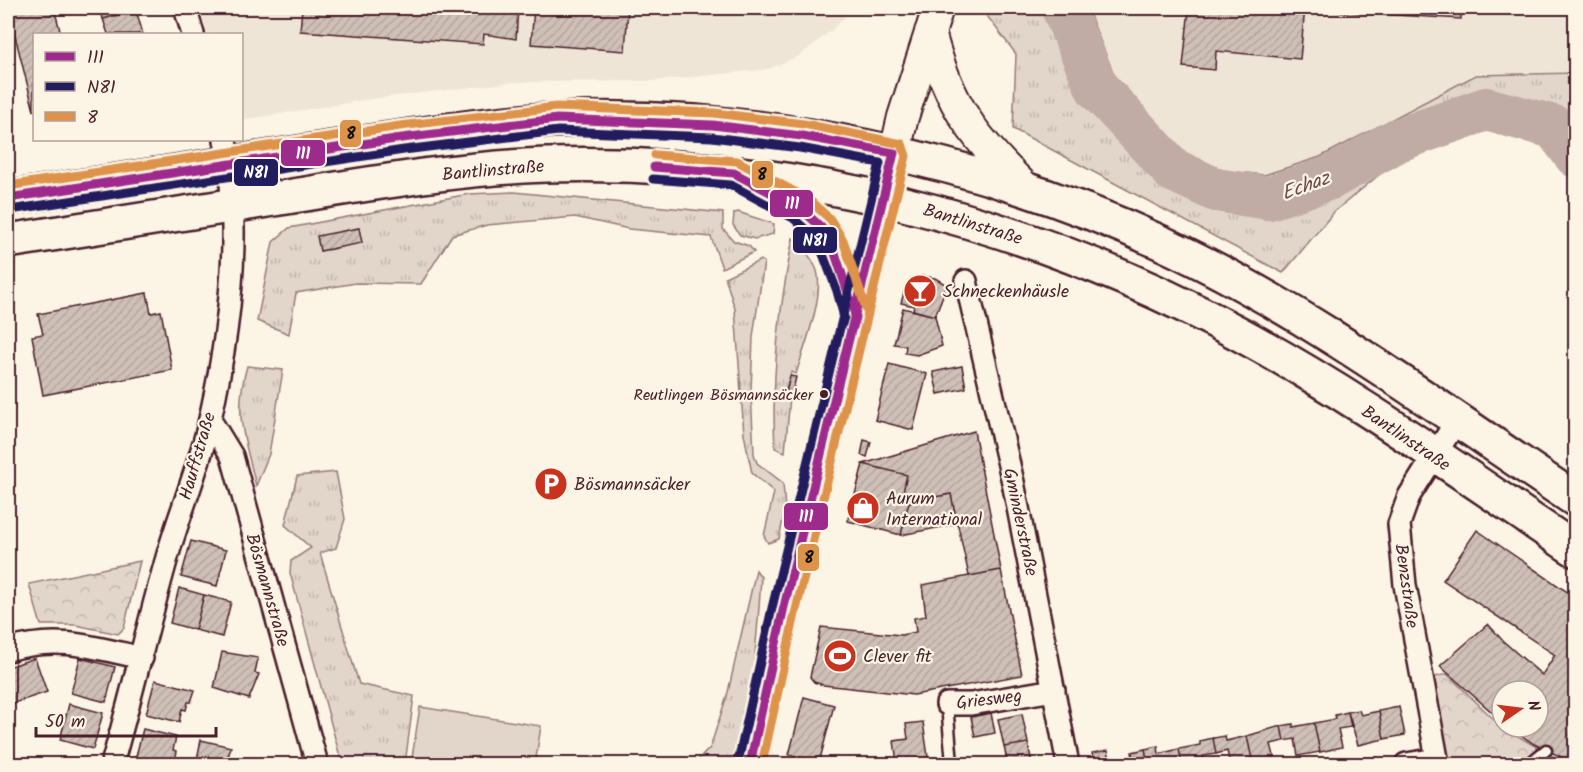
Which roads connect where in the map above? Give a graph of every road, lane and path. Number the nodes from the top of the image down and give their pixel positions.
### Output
1 (185, 8) edge
2 (934, 20) edge
3 (193, 33) edge
4 (227, 151) edge
5 (894, 153) junction
6 (734, 173) junction
7 (1030, 192) junction
8 (8, 198) edge
9 (884, 199) junction
10 (232, 205) junction
11 (8, 241) edge
12 (966, 281) dead end
13 (856, 316) junction
14 (210, 420) junction
15 (1457, 420) junction
16 (1433, 456) junction
17 (1575, 500) edge
18 (1575, 550) edge
19 (8, 650) edge
20 (142, 658) junction
21 (1054, 690) junction
22 (947, 704) joint
23 (1546, 750) dead end
24 (1437, 762) edge
25 (112, 765) edge
26 (317, 765) edge
27 (750, 765) edge
28 (952, 765) edge
29 (1068, 765) edge
30 (1406, 765) edge
31 (1529, 765) edge

1 - 3 street
2 - 5 main road
2 - 7 main road
4 - 5 main road
4 - 8 main road
4 - 10 street, Hauffstraße
5 - 7 main road
5 - 9 main road
6 - 9 main road, Bantlinstraße
6 - 10 main road, Bantlinstraße
6 - 13 street
7 - 15 main road
9 - 13 street
9 - 16 main road, Bantlinstraße
10 - 11 main road, Bantlinstraße
10 - 14 street, Hauffstraße
12 - 21 street, Gminderstraße
13 - 27 street
14 - 20 street, Hauffstraße
14 - 26 street, Bösmannstraße
15 - 16 street, Benzstraße
15 - 17 main road
16 - 18 main road, Bantlinstraße
16 - 24 street, Benzstraße
19 - 20 street
20 - 25 street, Hauffstraße
21 - 22 street, Griesweg
21 - 29 street, Gminderstraße
22 - 28 lane, Griesweg
23 - 31 lane
24 - 30 street

